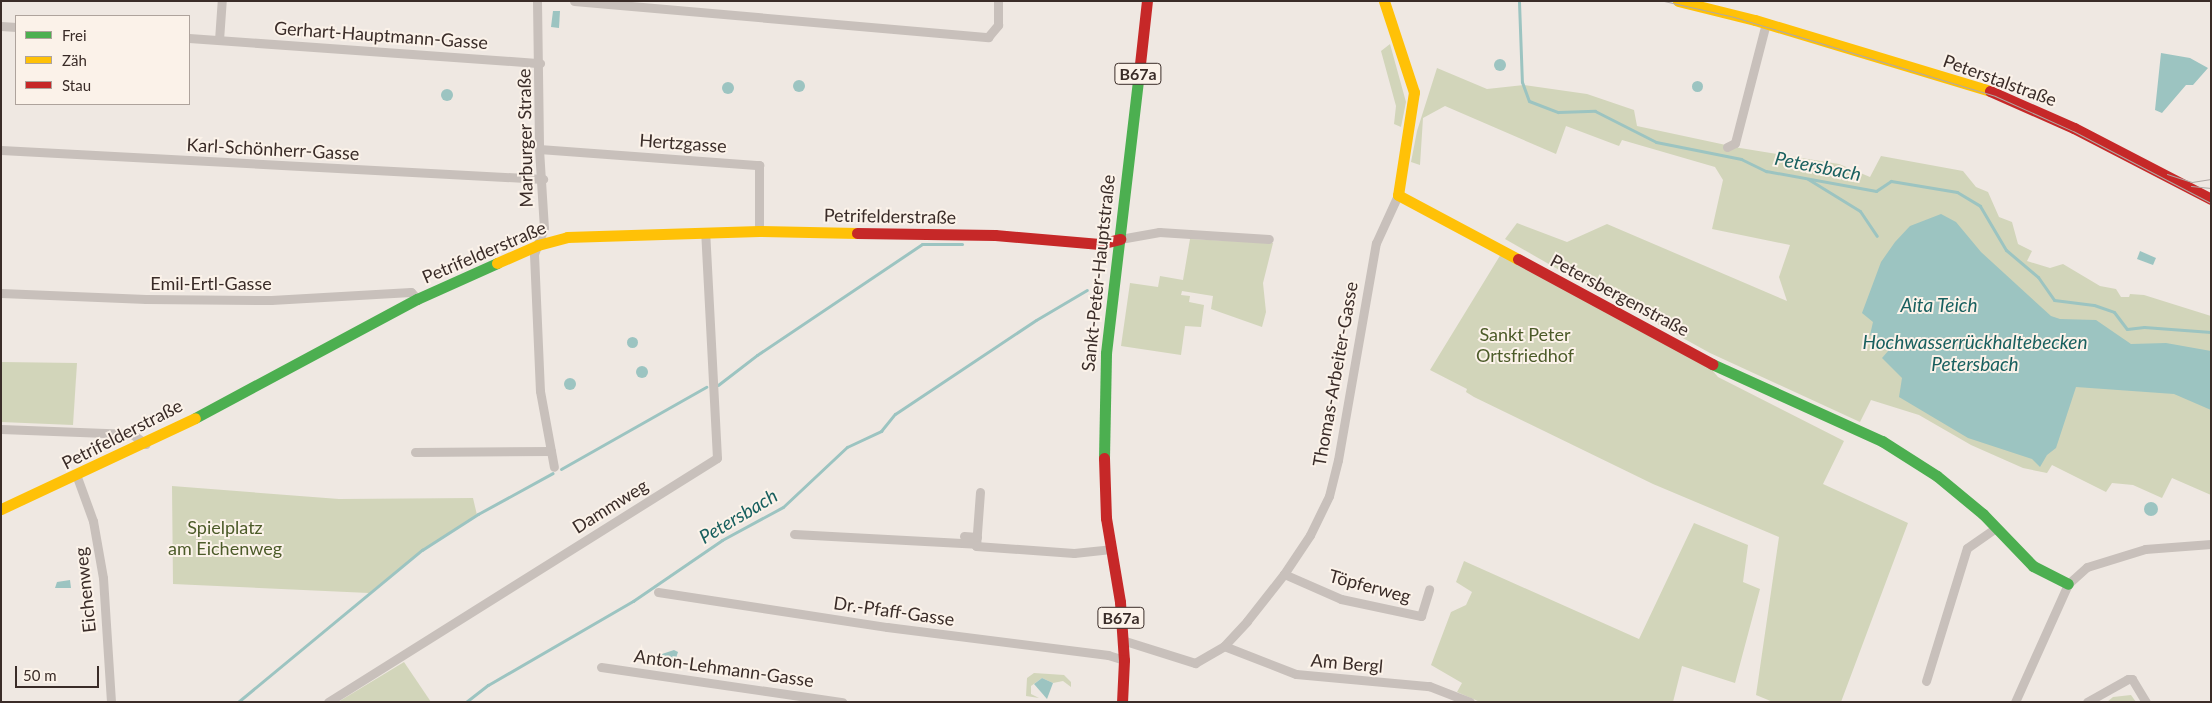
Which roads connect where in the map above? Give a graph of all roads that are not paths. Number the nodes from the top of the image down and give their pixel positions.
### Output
1 (222, 1) edge
2 (537, 1) edge
3 (574, 1) edge
4 (998, 1) edge
5 (1147, 1) edge
6 (1384, 1) edge
7 (1678, 1) edge
8 (1766, 23) junction
9 (1, 26) edge
10 (15, 27) edge
11 (190, 38) edge
12 (220, 40) junction
13 (540, 63) junction
14 (1727, 147) dead end
15 (539, 149) junction
16 (1, 150) edge
17 (543, 179) junction
18 (1398, 195) junction
19 (2211, 200) edge
20 (759, 231) junction
21 (705, 232) junction
22 (1120, 238) junction
23 (1269, 239) dead end
24 (538, 245) junction
25 (1, 293) edge
26 (418, 298) junction
27 (1, 429) edge
28 (146, 444) junction
29 (551, 451) junction
30 (415, 452) dead end
31 (554, 467) dead end
32 (77, 477) junction
33 (980, 492) dead end
34 (1, 509) edge
35 (1994, 529) junction
36 (794, 534) dead end
37 (964, 536) dead end
38 (976, 541) junction
39 (2211, 544) edge
40 (1111, 549) junction
41 (1284, 574) junction
42 (2068, 584) junction
43 (1429, 589) dead end
44 (658, 592) dead end
45 (1122, 640) junction
46 (1224, 646) junction
47 (1124, 660) junction
48 (601, 667) dead end
49 (1926, 681) dead end
50 (112, 702) edge
51 (328, 702) edge
52 (842, 702) edge
53 (1122, 702) edge
54 (1470, 702) edge
55 (2015, 702) edge
56 (2087, 702) edge
57 (2146, 702) edge

1 - 12 street
2 - 13 street, Marburger Straße
3 - 4 street
5 - 22 main road, Sankt-Peter-Hauptstraße / B67a
6 - 18 main road
7 - 8 main road, Peterstalstraße
8 - 14 street
8 - 19 main road, Peterstalstraße
9 - 10 street
11 - 12 street, Gerhart-Hauptmann-Gasse
12 - 13 street, Gerhart-Hauptmann-Gasse
13 - 15 street, Marburger Straße
15 - 17 street, Marburger Straße
15 - 20 street, Hertzgasse
16 - 17 street, Karl-Schönherr-Gasse
17 - 24 street, Marburger Straße
18 - 35 main road, Petersbergenstraße
18 - 41 street, Thomas-Arbeiter-Gasse
20 - 21 main road, Petrifelderstraße
20 - 22 main road, Petrifelderstraße
21 - 24 main road, Petrifelderstraße
21 - 51 street, Dammweg
22 - 23 street
22 - 40 main road, Sankt-Peter-Hauptstraße / B67a
24 - 26 main road, Petrifelderstraße
24 - 29 street, Marburger Straße
25 - 26 street, Emil-Ertl-Gasse
26 - 28 main road, Petrifelderstraße
27 - 28 street
28 - 32 main road, Petrifelderstraße
29 - 30 street
29 - 31 street, Marburger Straße
32 - 34 main road, Petrifelderstraße
32 - 50 street, Eichenweg
33 - 38 street
35 - 42 main road, Petersbergenstraße
35 - 49 street
36 - 38 street
37 - 38 street
38 - 40 street
39 - 42 street
40 - 45 main road, Sankt-Peter-Hauptstraße / B67a
41 - 43 street, Töpferweg
41 - 46 street, Thomas-Arbeiter-Gasse
42 - 55 street
44 - 47 street, Dr.-Pfaff-Gasse
45 - 46 street, Thomas-Arbeiter-Gasse
45 - 47 main road, Sankt-Peter-Hauptstraße / B67a
46 - 54 street, Am Bergl
47 - 53 main road, Sankt-Peter-Hauptstraße / B67a
48 - 52 street, Anton-Lehmann-Gasse
56 - 57 street

